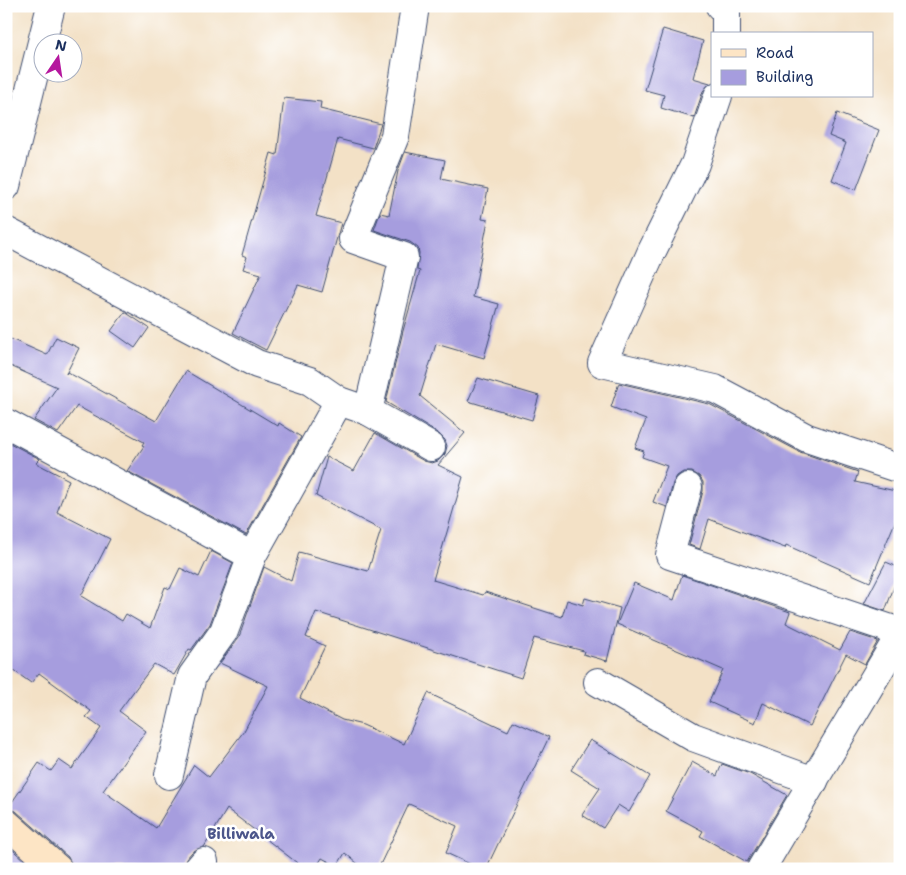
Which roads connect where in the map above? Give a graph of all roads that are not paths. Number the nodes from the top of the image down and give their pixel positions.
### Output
1 (51, 6) edge
2 (415, 6) edge
3 (720, 6) edge
4 (726, 32) edge
5 (717, 98) edge
6 (6, 186) edge
7 (6, 231) edge
8 (339, 401) junction
9 (368, 411) junction
10 (6, 423) edge
11 (431, 447) dead end
12 (900, 469) edge
13 (688, 487) dead end
14 (252, 556) junction
15 (900, 634) edge
16 (598, 682) dead end
17 (169, 775) dead end
18 (814, 781) junction
19 (6, 823) edge
20 (58, 869) edge
21 (762, 869) edge

1 - 6 street
2 - 9 street
3 - 4 street
5 - 12 street
7 - 8 street
8 - 9 street
8 - 14 street
9 - 11 street
10 - 14 street
13 - 15 street
14 - 17 street
15 - 18 street
16 - 18 street
18 - 21 street
19 - 20 street

